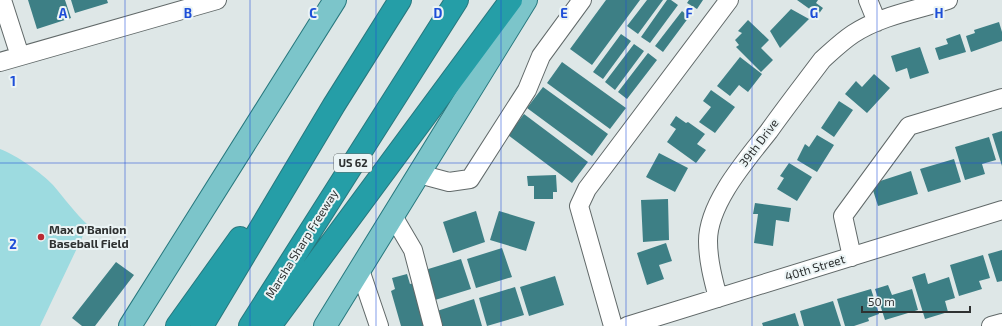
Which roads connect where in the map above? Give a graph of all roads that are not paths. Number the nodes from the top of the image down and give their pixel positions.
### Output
1 (2, 0) edge
2 (217, 0) edge
3 (335, 0) edge
4 (400, 0) edge
5 (457, 0) edge
6 (511, 0) edge
7 (526, 0) edge
8 (582, 0) edge
9 (729, 0) edge
10 (868, 0) edge
11 (948, 0) edge
12 (877, 22) junction
13 (20, 56) junction
14 (0, 62) edge
15 (1002, 98) edge
16 (334, 104) junction
17 (419, 174) junction
18 (1002, 210) edge
19 (393, 216) junction
20 (852, 257) junction
21 (360, 270) junction
22 (718, 298) junction
23 (1002, 322) edge
24 (330, 323) edge
25 (130, 326) edge
26 (177, 326) edge
27 (202, 326) edge
28 (250, 326) edge
29 (270, 326) edge
30 (379, 326) edge
31 (434, 326) edge
32 (613, 326) edge
33 (627, 326) edge
34 (991, 326) edge

1 - 13 street
2 - 13 street
3 - 25 main road
4 - 16 highway
5 - 28 highway, Marsha Sharp Freeway / US 62
6 - 29 highway
7 - 17 main road
8 - 17 street
9 - 32 street
10 - 12 street
11 - 12 street, 39th Drive
12 - 22 street, 39th Drive
13 - 14 street
15 - 20 street
16 - 26 highway
16 - 27 highway
17 - 19 main road
18 - 20 street, 40th Street
19 - 21 main road
19 - 31 street
20 - 22 street, 40th Street
21 - 24 main road
21 - 30 street
22 - 33 street, 40th Street
23 - 34 street

